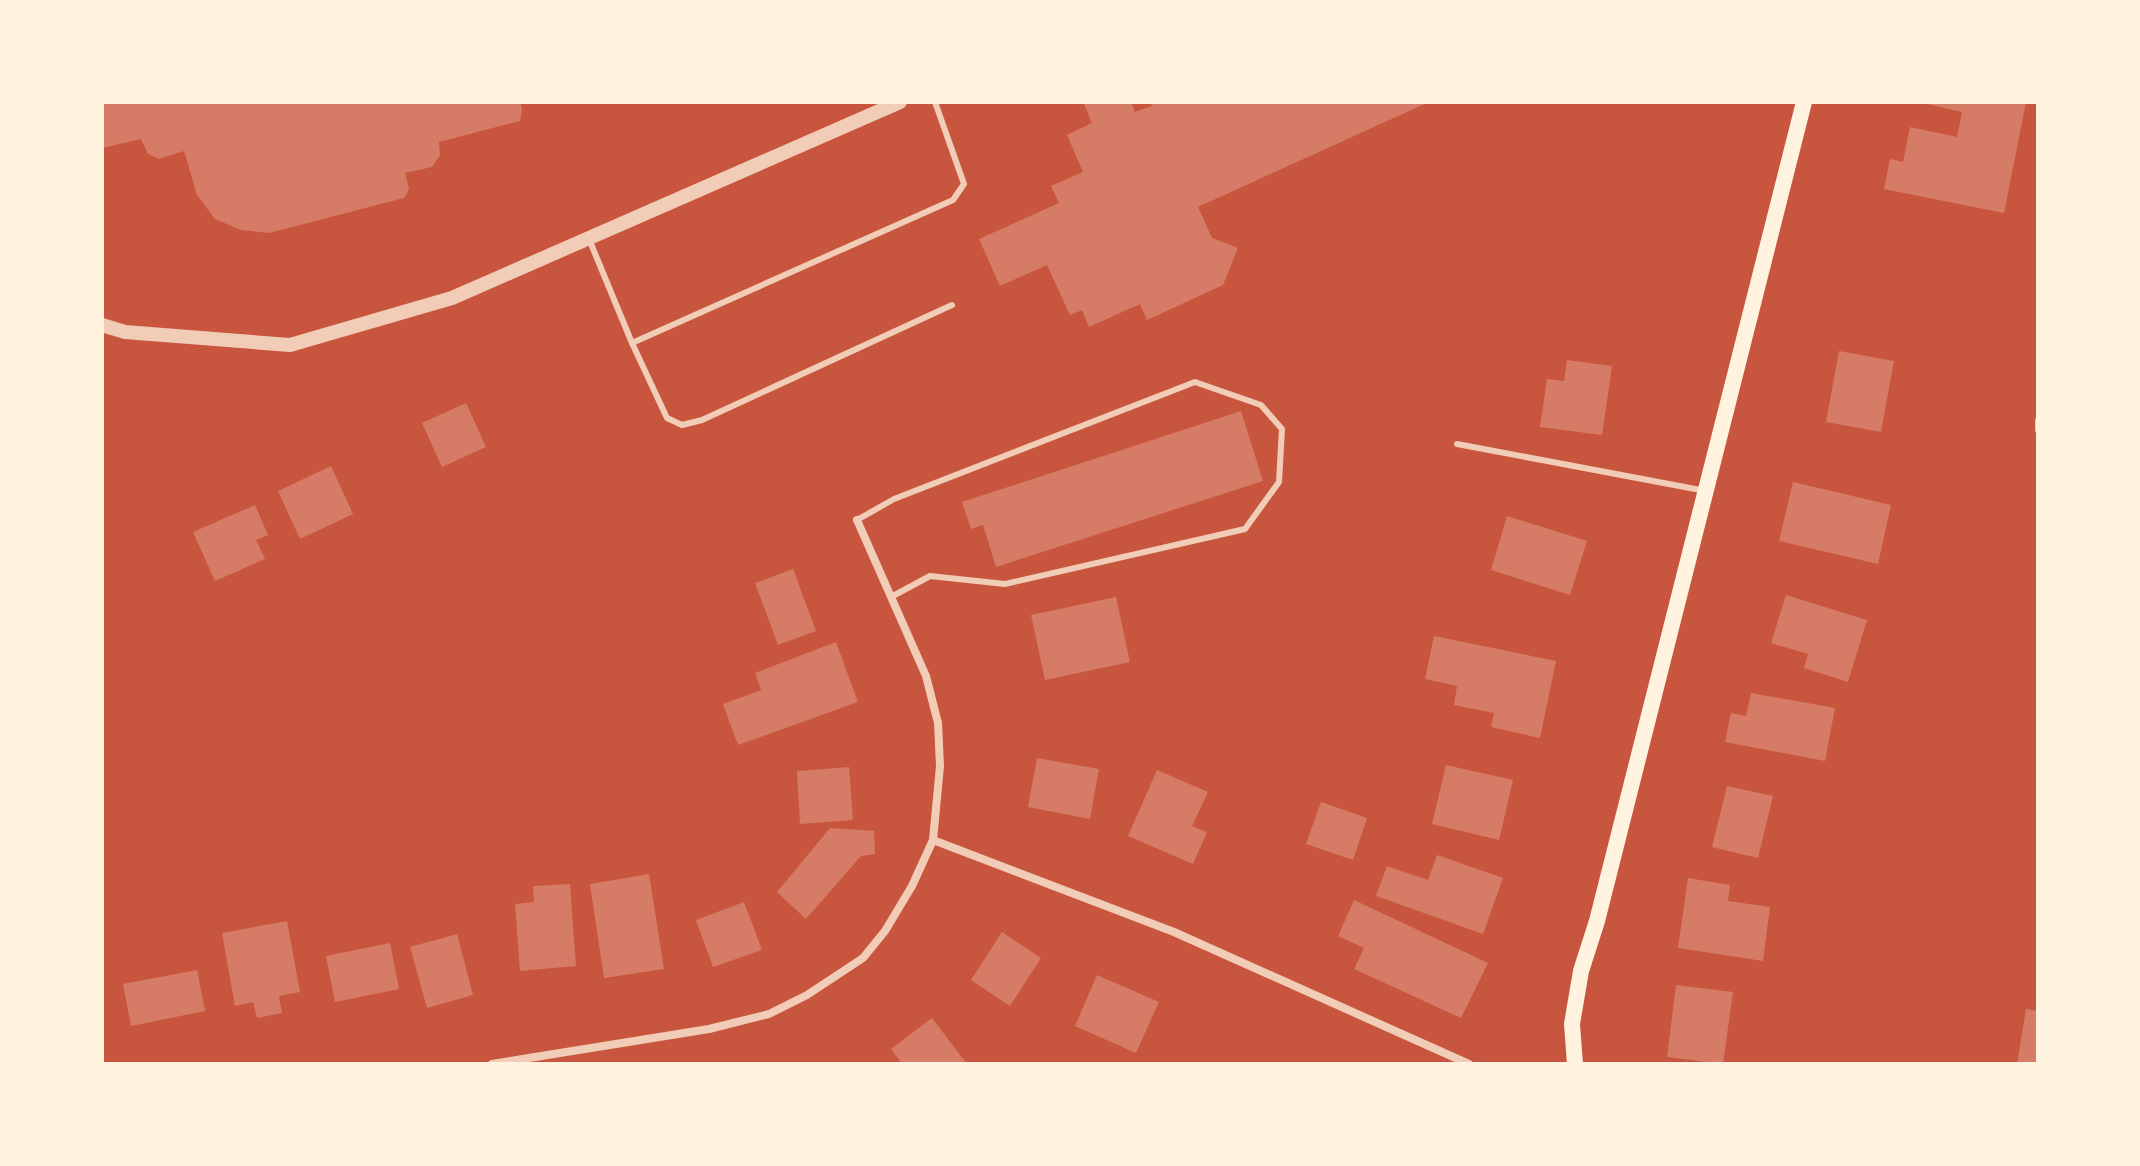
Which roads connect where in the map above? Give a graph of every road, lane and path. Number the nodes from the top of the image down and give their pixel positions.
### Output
1 (900, 102) edge
2 (935, 102) edge
3 (1804, 102) edge
4 (589, 239) junction
5 (952, 305) dead end
6 (102, 325) edge
7 (632, 343) junction
8 (2038, 420) edge
9 (2038, 430) edge
10 (1457, 444) dead end
11 (1706, 491) junction
12 (857, 520) joint
13 (891, 597) junction
14 (933, 840) junction
15 (492, 1064) edge
16 (1469, 1064) edge
17 (1575, 1064) edge

1 - 4 street
2 - 7 lane
3 - 11 main road
4 - 6 street
4 - 7 lane
5 - 7 lane
8 - 9 lane
10 - 11 lane
11 - 17 main road
12 - 13 street
12 - 13 lane
13 - 14 street
14 - 15 street
14 - 16 street

